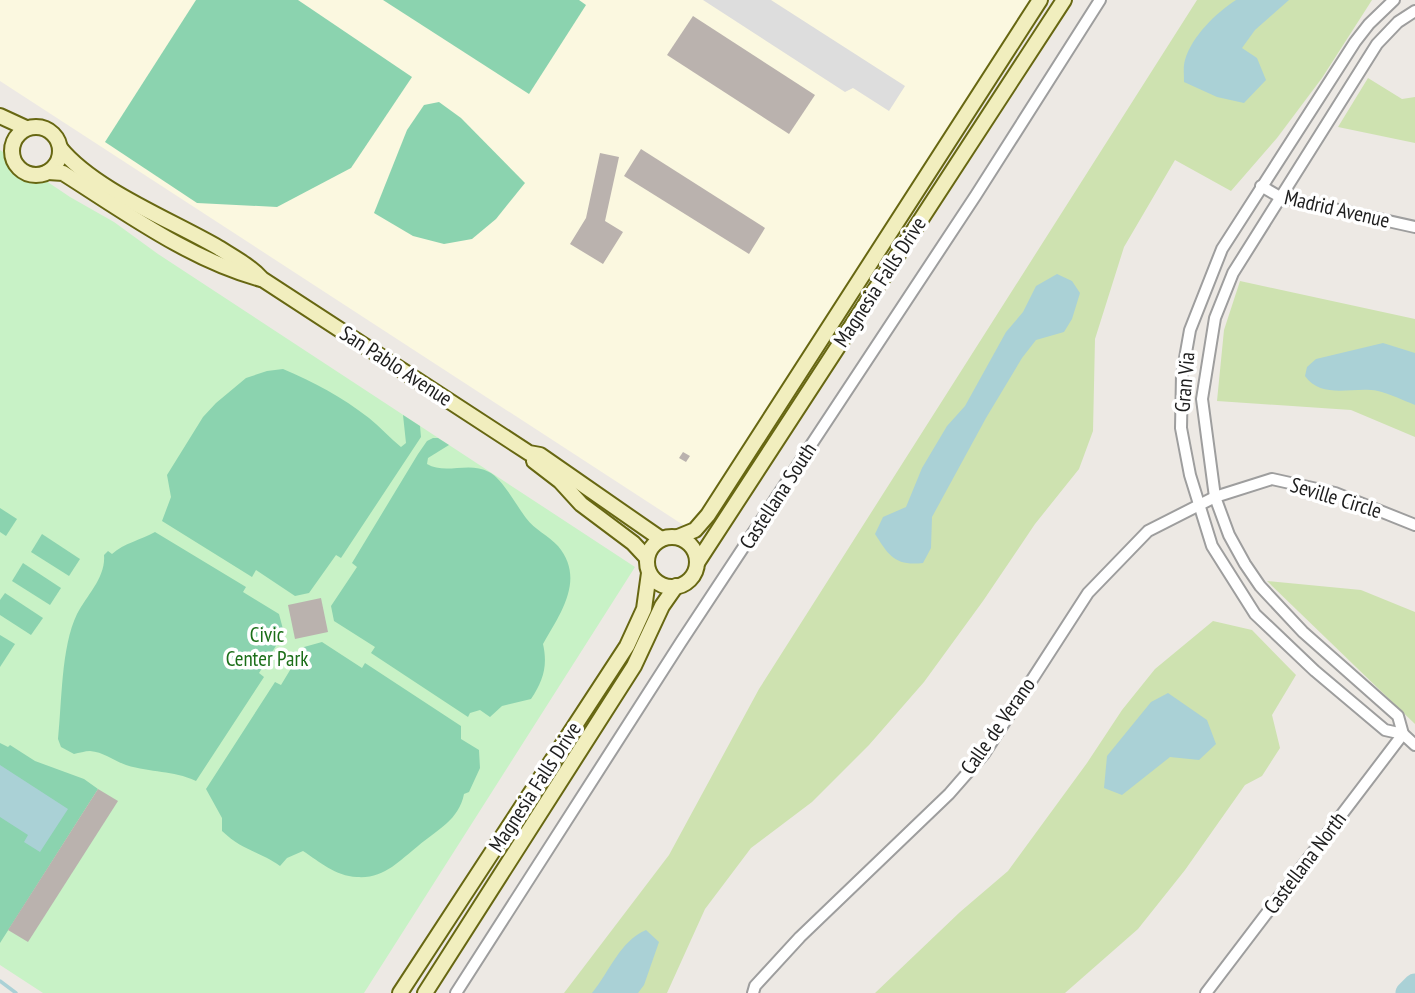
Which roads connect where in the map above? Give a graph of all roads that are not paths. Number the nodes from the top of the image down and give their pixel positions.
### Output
1 (1040, 0) edge
2 (1064, 0) edge
3 (1100, 0) edge
4 (1394, 0) edge
5 (1415, 10) edge
6 (0, 116) edge
7 (26, 128) junction
8 (0, 134) edge
9 (12, 147) junction
10 (60, 148) junction
11 (48, 172) junction
12 (1261, 186) junction
13 (1280, 197) junction
14 (1415, 227) edge
15 (262, 279) junction
16 (529, 453) junction
17 (1215, 497) junction
18 (1199, 505) junction
19 (1415, 525) edge
20 (678, 537) junction
21 (661, 538) junction
22 (647, 558) junction
23 (697, 563) junction
24 (649, 573) junction
25 (676, 586) junction
26 (1404, 734) junction
27 (1415, 745) edge
28 (400, 993) edge
29 (425, 993) edge
30 (456, 993) edge
31 (753, 993) edge
32 (1206, 993) edge

1 - 20 street, Magnesia Falls Drive
2 - 23 street, Magnesia Falls Drive
3 - 30 street, Castellana South
4 - 12 street, Gran Via
5 - 13 street, Gran Via
6 - 7 street
7 - 9 street
7 - 10 street
8 - 9 street
9 - 11 street
10 - 11 street
10 - 15 street, San Pablo Avenue
11 - 15 street, San Pablo Avenue
12 - 13 street, Madrid Avenue
12 - 18 street, Gran Via
13 - 14 street, Madrid Avenue
13 - 17 street, Gran Via
15 - 16 street, San Pablo Avenue
16 - 21 street, San Pablo Avenue
16 - 22 street, San Pablo Avenue
17 - 18 street, Calle de Verano
17 - 19 street, Seville Circle
17 - 26 street, Gran Via
18 - 26 street, Gran Via
18 - 31 street, Calle de Verano
20 - 21 street
20 - 23 street
21 - 22 street
22 - 24 street
23 - 25 street
24 - 25 street
24 - 28 street, Magnesia Falls Drive
25 - 29 street, Magnesia Falls Drive
26 - 27 street, Gran Via
26 - 32 street, Castellana North

